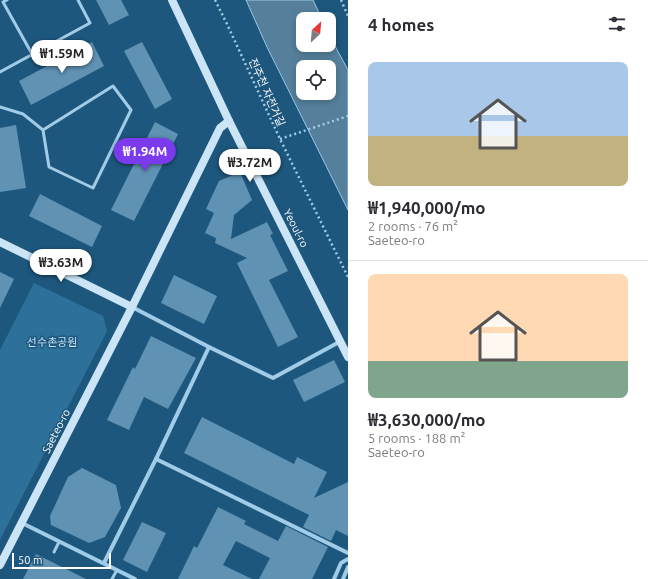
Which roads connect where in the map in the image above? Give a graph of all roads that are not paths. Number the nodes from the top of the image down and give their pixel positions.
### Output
1 (7, 0) edge
2 (78, 0) edge
3 (172, 0) edge
4 (32, 54) junction
5 (0, 72) edge
6 (0, 107) edge
7 (229, 121) junction
8 (43, 130) junction
9 (0, 242) edge
10 (132, 307) junction
11 (341, 341) junction
12 (208, 347) junction
13 (348, 357) edge
14 (156, 459) junction
15 (22, 524) junction
16 (59, 542) junction
17 (54, 552) dead end
18 (348, 553) edge
19 (348, 559) edge
20 (104, 563) junction
21 (0, 565) edge
22 (348, 567) edge
23 (117, 570) junction
24 (112, 579) edge
25 (135, 579) edge
26 (334, 579) edge
27 (343, 579) edge

1 - 4 lane
2 - 4 lane
3 - 7 street, Yeoul-ro
4 - 5 lane
6 - 8 lane
7 - 10 street, Saeteo-ro
7 - 11 street, Yeoul-ro
8 - 8 lane
9 - 10 street
10 - 12 street
10 - 15 street, Saeteo-ro
11 - 12 street
11 - 13 street, Yeoul-ro
12 - 14 street
14 - 18 street
14 - 20 street
15 - 16 street
15 - 21 street, Saeteo-ro
16 - 17 lane
16 - 20 street
19 - 26 street
20 - 23 street
22 - 27 street
23 - 24 lane
23 - 25 street

